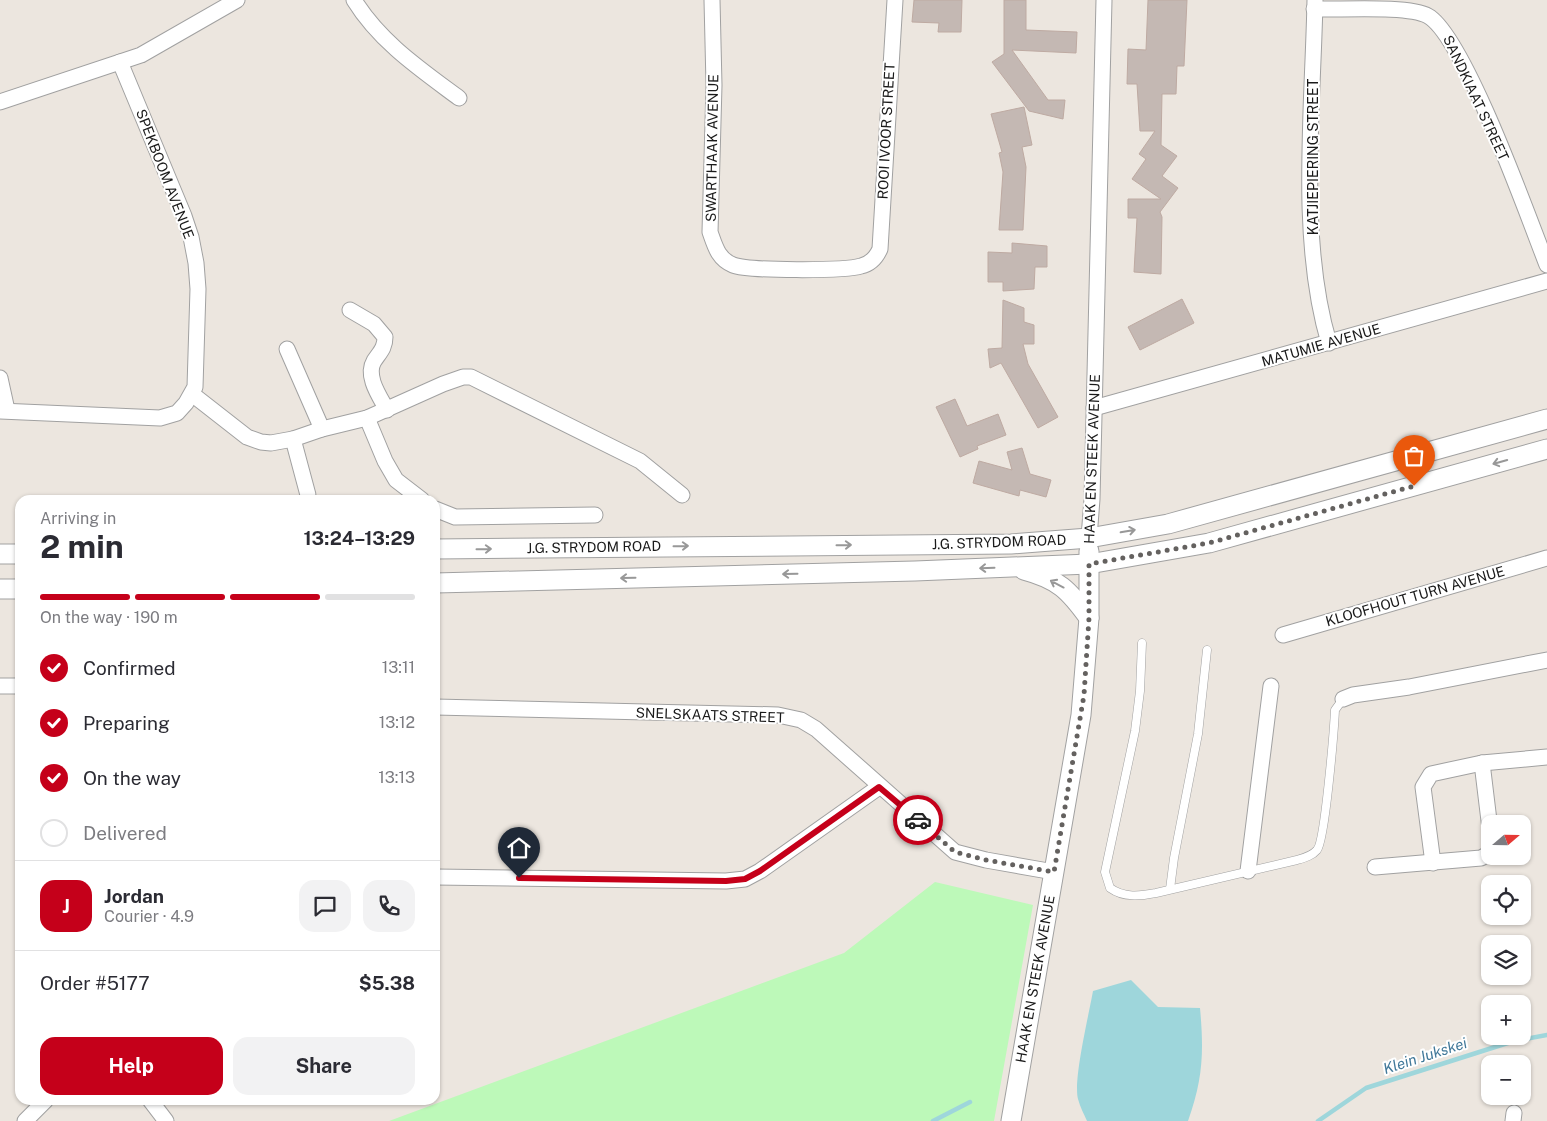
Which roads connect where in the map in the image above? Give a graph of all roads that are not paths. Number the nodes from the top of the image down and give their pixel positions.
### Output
1 (237, 0) edge
2 (354, 0) edge
3 (712, 0) edge
4 (894, 0) edge
5 (1104, 0) edge
6 (1314, 5) edge
7 (120, 62) junction
8 (459, 98) dead end
9 (0, 102) edge
10 (872, 260) joint
11 (1547, 266) edge
12 (1547, 281) edge
13 (350, 310) dead end
14 (1329, 343) junction
15 (287, 349) dead end
16 (0, 378) edge
17 (192, 394) junction
18 (1094, 408) junction
19 (387, 410) junction
20 (3, 411) edge
21 (367, 418) junction
22 (1547, 419) edge
23 (322, 428) junction
24 (293, 439) junction
25 (1547, 449) edge
26 (308, 494) dead end
27 (416, 495) edge
28 (682, 495) dead end
29 (440, 511) edge
30 (595, 515) dead end
31 (1089, 538) junction
32 (440, 549) edge
33 (0, 554) edge
34 (15, 554) edge
35 (1547, 558) edge
36 (1089, 564) junction
37 (1012, 567) junction
38 (440, 583) edge
39 (0, 589) edge
40 (15, 589) edge
41 (1089, 618) junction
42 (1283, 635) dead end
43 (1142, 643) dead end
44 (1207, 650) dead end
45 (1547, 660) edge
46 (0, 686) edge
47 (15, 686) edge
48 (1271, 686) dead end
49 (1343, 699) joint
50 (440, 707) edge
51 (1547, 757) edge
52 (1482, 763) junction
53 (879, 787) junction
54 (1488, 815) edge
55 (1481, 858) edge
56 (1433, 863) junction
57 (1375, 868) dead end
58 (1248, 871) junction
59 (1054, 872) junction
60 (440, 877) edge
61 (1170, 889) junction
62 (41, 1105) edge
63 (154, 1105) edge
64 (26, 1121) edge
65 (166, 1121) edge
66 (1011, 1121) edge

1 - 7 street
2 - 8 street
3 - 10 street, SWARTHAAK AVENUE
4 - 10 street, ROOI IVOOR STREET
5 - 18 street, HAAK EN STEEK AVENUE
6 - 11 street, SANDKIAAT STREET
6 - 14 street, KATJIEPIERING STREET
7 - 9 street
7 - 17 street, SPEKBOOM AVENUE
12 - 14 street, MATUMIE AVENUE
13 - 19 street
14 - 18 street, MATUMIE AVENUE
15 - 23 street
16 - 20 street, SPEKBOOM AVENUE
17 - 20 street, SPEKBOOM AVENUE
17 - 24 street
18 - 31 street, HAAK EN STEEK AVENUE
19 - 21 street
19 - 28 street
21 - 23 street
21 - 27 street
31 -> 22 street, J.G. STRYDOM ROAD
23 - 24 street
24 - 26 street
25 -> 36 street, J.G. STRYDOM ROAD
29 - 30 street
32 -> 31 street, J.G. STRYDOM ROAD
31 - 36 street, HAAK EN STEEK AVENUE
33 - 34 street
35 - 42 street, KLOOFHOUT TURN AVENUE
36 - 37 street, J.G. STRYDOM ROAD
36 - 41 street, HAAK EN STEEK AVENUE
37 -> 38 street, J.G. STRYDOM ROAD
41 -> 37 street
39 - 40 street
41 - 59 street, HAAK EN STEEK AVENUE
43 - 61 lane
44 - 61 lane
45 - 49 street
46 - 47 street
48 - 58 street
49 - 58 lane
50 - 53 street, SNELSKAATS STREET
51 - 52 street
52 - 54 street
52 - 56 street
53 - 59 street, SNELSKAATS STREET
53 - 60 street
55 - 56 street
56 - 57 street
58 - 61 lane
59 - 66 street, HAAK EN STEEK AVENUE
62 - 64 street
63 - 65 street

